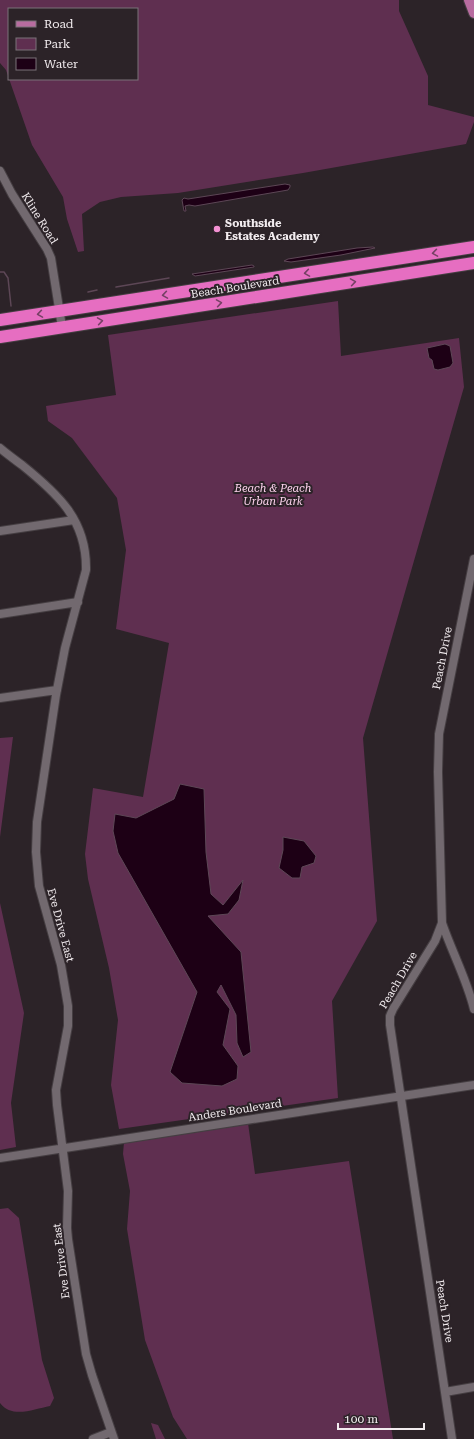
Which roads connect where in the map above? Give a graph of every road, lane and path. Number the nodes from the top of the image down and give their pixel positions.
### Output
1 (469, 0) edge
2 (474, 13) edge
3 (0, 171) edge
4 (474, 247) edge
5 (474, 263) edge
6 (270, 278) junction
7 (272, 295) junction
8 (59, 311) junction
9 (0, 320) edge
10 (62, 327) junction
11 (0, 337) edge
12 (0, 449) edge
13 (74, 520) junction
14 (0, 531) edge
15 (474, 559) edge
16 (78, 602) junction
17 (0, 614) edge
18 (57, 690) junction
19 (0, 698) edge
20 (442, 923) junction
21 (474, 1009) edge
22 (474, 1084) edge
23 (400, 1096) junction
24 (62, 1148) junction
25 (0, 1158) edge
26 (474, 1387) edge
27 (445, 1392) junction
28 (113, 1435) edge
29 (93, 1439) edge
30 (452, 1439) edge

1 - 2 main road
3 - 8 street, Kline Road
4 -> 6 highway
7 -> 5 highway, Beach Boulevard
6 - 7 street
6 -> 8 highway
10 -> 7 highway, Beach Boulevard
8 -> 9 highway
8 - 10 street, Kline Road
10 - 11 highway, Beach Boulevard
12 - 13 street, Eve Drive East
13 - 14 street
13 - 16 street, Eve Drive East
15 - 20 street, Peach Drive
16 - 17 street
16 - 18 street, Eve Drive East
18 - 19 street
18 - 24 street, Eve Drive East
20 - 21 street
20 - 23 street, Peach Drive
22 - 23 street, Anders Boulevard
23 - 24 street, Anders Boulevard
23 - 27 street, Peach Drive
24 - 25 street, Anders Boulevard
24 - 28 street, Eve Drive East
26 - 27 street
27 - 30 street, Peach Drive
28 - 29 street

